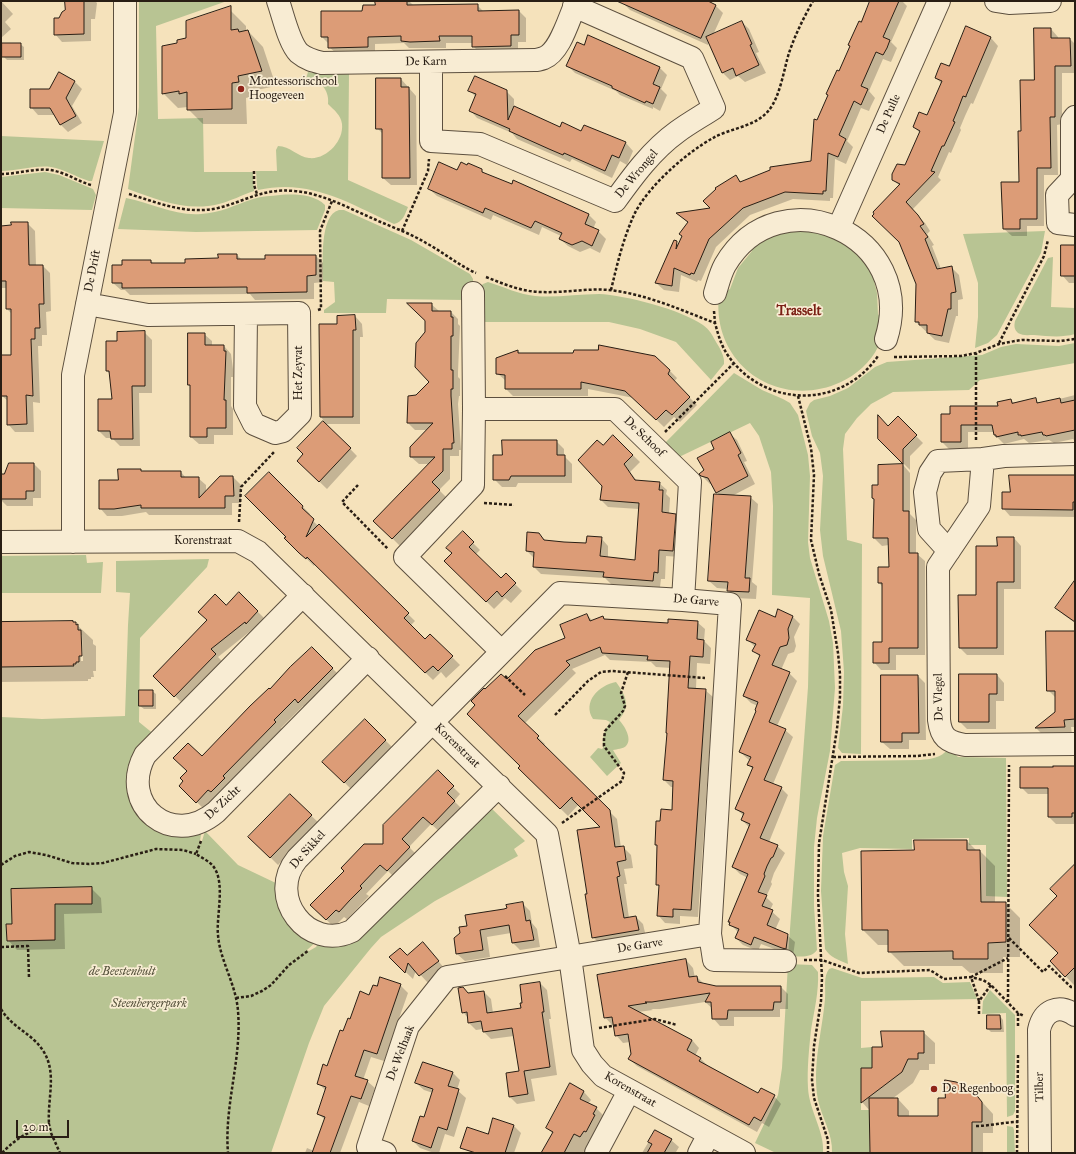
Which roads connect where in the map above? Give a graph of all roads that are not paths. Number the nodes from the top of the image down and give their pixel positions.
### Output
1 (125, 1) edge
2 (278, 1) edge
3 (939, 1) edge
4 (996, 1) edge
5 (1050, 1) edge
6 (576, 3) edge
7 (431, 62) junction
8 (1075, 117) edge
9 (1066, 224) edge
10 (839, 227) junction
11 (473, 293) dead end
12 (715, 294) dead end
13 (87, 304) junction
14 (246, 314) junction
15 (886, 350) road end
16 (474, 409) junction
17 (1075, 454) edge
18 (979, 460) junction
19 (1, 542) edge
20 (74, 542) junction
21 (949, 551) junction
22 (303, 595) junction
23 (683, 600) junction
24 (496, 656) junction
25 (368, 658) junction
26 (432, 721) junction
27 (1075, 744) edge
28 (499, 786) junction
29 (710, 934) junction
30 (570, 957) junction
31 (785, 961) road end
32 (1075, 1015) edge
33 (629, 1091) junction
34 (704, 1144) edge
35 (385, 1153) edge
36 (596, 1153) edge
37 (744, 1153) edge
38 (1040, 1153) edge

1 - 13 street, De Drift
2 - 7 street, De Karn
3 - 10 street, De Pulle
4 - 5 street
6 - 7 street, De Karn
6 - 7 street, De Wrongel
8 - 9 street
10 - 12 street
10 - 15 street
11 - 16 street
13 - 14 street
13 - 20 street, De Drift
14 - 14 street, Het Zeyvat
16 - 23 street, De Schoof
16 - 24 street
17 - 18 street
18 - 21 street, De Vlegel
18 - 21 street
19 - 20 street, Korenstraat
20 - 22 street, Korenstraat
21 - 27 street, De Vlegel
22 - 25 street, Korenstraat
22 - 25 street, De Zicht
23 - 24 street, De Garve
23 - 29 street, De Garve
24 - 26 street, De Garve
25 - 26 street, Korenstraat
26 - 28 street, Korenstraat
26 - 28 street, De Sikkel
28 - 30 street, Korenstraat
29 - 30 street, De Garve
29 - 31 street, De Garve
30 - 33 street, Korenstraat
30 - 35 street, De Welhaak
32 - 38 street, Tilber
33 - 34 street, Korenstraat
33 - 36 street
34 - 37 street, Korenstraat

